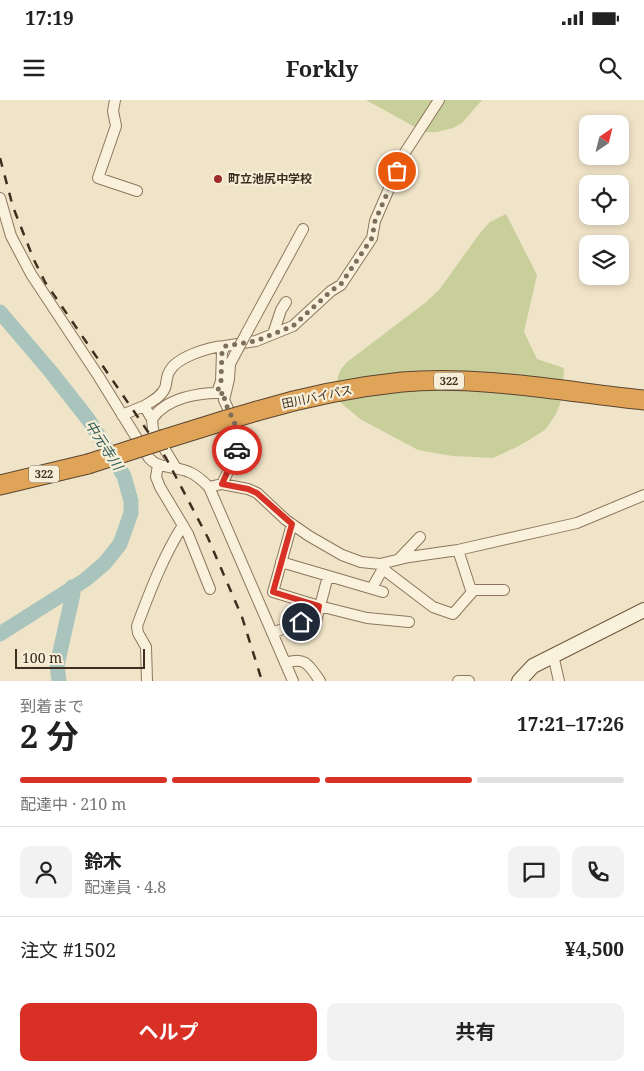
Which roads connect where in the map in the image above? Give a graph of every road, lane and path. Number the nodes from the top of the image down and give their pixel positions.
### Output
1 (115, 100) edge
2 (439, 100) edge
3 (137, 191) dead end
4 (0, 198) edge
5 (304, 228) dead end
6 (286, 302) dead end
7 (273, 334) junction
8 (225, 346) junction
9 (222, 393) junction
10 (644, 400) edge
11 (144, 406) junction
12 (122, 415) junction
13 (152, 419) junction
14 (158, 465) junction
15 (176, 468) junction
16 (222, 484) junction
17 (0, 485) edge
18 (209, 487) junction
19 (644, 495) edge
20 (292, 524) junction
21 (183, 525) junction
22 (420, 537) dead end
23 (458, 550) junction
24 (398, 560) junction
25 (281, 562) junction
26 (384, 566) junction
27 (328, 576) junction
28 (372, 588) junction
29 (210, 589) dead end
30 (474, 590) junction
31 (504, 590) dead end
32 (273, 592) junction
33 (383, 592) dead end
34 (319, 606) junction
35 (644, 610) edge
36 (263, 612) junction
37 (409, 622) dead end
38 (272, 633) junction
39 (553, 655) junction
40 (285, 663) junction
41 (147, 681) edge
42 (293, 681) edge
43 (320, 681) edge
44 (458, 681) edge
45 (469, 681) edge
46 (519, 681) edge
47 (558, 681) edge

1 - 3 street
2 - 7 street
4 - 12 street
5 - 9 street, bridge
6 - 7 street
7 - 8 street
8 - 9 street
8 - 11 street
9 - 13 street
9 - 16 street
10 - 17 highway, 田川バイパス / 322, bridge
11 - 12 street
11 - 13 street
12 - 14 street
13 - 15 street
14 - 15 street
14 - 21 street
15 - 18 street
16 - 18 street
16 - 20 street
18 - 36 street
19 - 23 street
20 - 25 street
20 - 26 street
21 - 29 street
21 - 41 street
22 - 24 street
23 - 24 street
23 - 30 street
24 - 26 street
25 - 27 street
25 - 32 street
26 - 28 street
26 - 30 street
27 - 28 street
27 - 34 street
28 - 33 street
30 - 31 street
32 - 34 street
32 - 36 street
34 - 37 street
34 - 38 street
35 - 39 street
36 - 38 street
38 - 40 street
39 - 46 street
39 - 47 street
40 - 42 street
40 - 43 street
44 - 45 street

